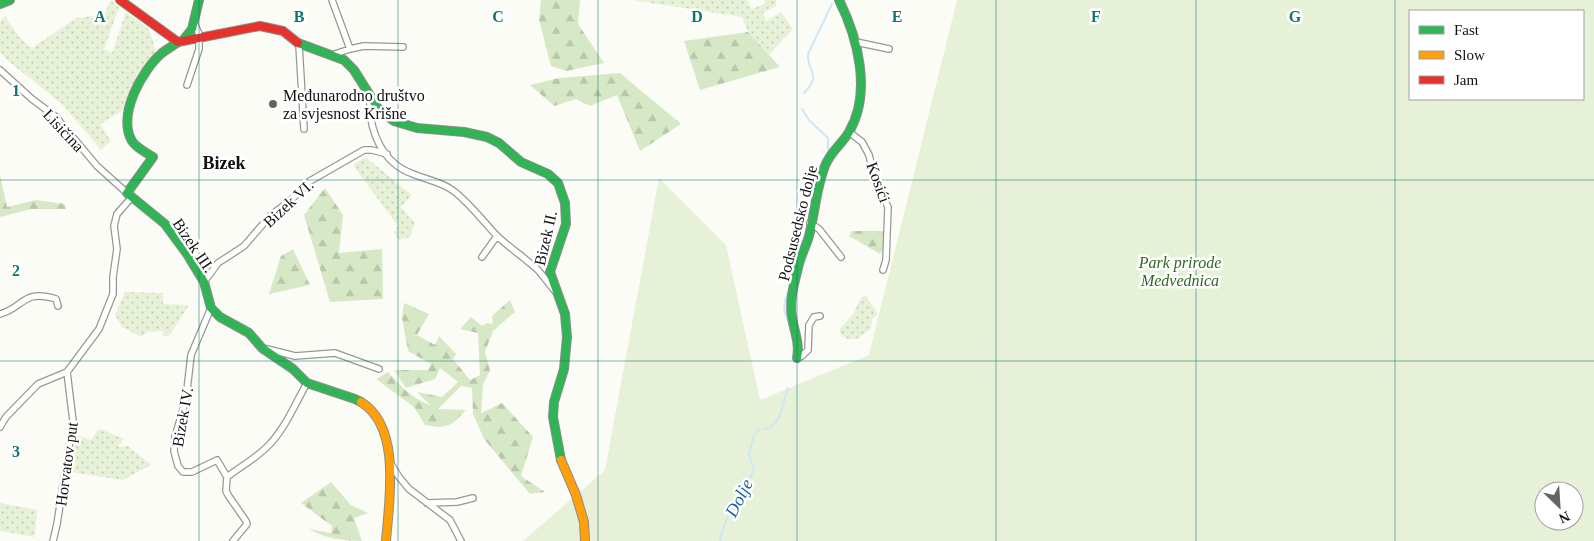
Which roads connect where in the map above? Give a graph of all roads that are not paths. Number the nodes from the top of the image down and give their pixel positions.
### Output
1 (10, 0) edge
2 (120, 0) edge
3 (199, 0) edge
4 (332, 0) edge
5 (839, 0) edge
6 (0, 4) edge
7 (194, 23) junction
8 (200, 38) junction
9 (181, 41) junction
10 (856, 42) junction
11 (299, 45) junction
12 (403, 47) dead end
13 (889, 48) dead end
14 (350, 49) junction
15 (335, 54) junction
16 (0, 70) edge
17 (188, 85) dead end
18 (370, 101) junction
19 (304, 129) dead end
20 (849, 132) junction
21 (386, 154) junction
22 (129, 195) junction
23 (810, 223) junction
24 (497, 236) junction
25 (482, 257) dead end
26 (841, 257) dead end
27 (883, 270) dead end
28 (204, 282) junction
29 (556, 293) junction
30 (58, 306) dead end
31 (211, 308) junction
32 (0, 314) edge
33 (820, 316) dead end
34 (262, 348) junction
35 (797, 358) joint
36 (380, 369) dead end
37 (67, 372) junction
38 (307, 383) junction
39 (0, 427) edge
40 (391, 464) junction
41 (227, 477) junction
42 (473, 498) dead end
43 (427, 503) junction
44 (52, 541) edge
45 (233, 541) edge
46 (386, 541) edge
47 (461, 541) edge
48 (585, 541) edge

1 - 6 street
2 - 9 street
3 - 7 street
4 - 14 street
5 - 10 street, Podsusedsko dolje
7 - 8 street
7 - 9 street
8 - 9 street
8 - 11 street
8 - 17 street
9 - 22 street
10 - 13 street
10 - 20 street, Podsusedsko dolje
11 - 15 street
11 - 19 street
12 - 14 street
14 - 15 street
15 - 18 street, Bizek II.
16 - 22 street, Lisičina
18 - 21 street
18 - 29 street, Bizek II.
20 - 23 street, Podsusedsko dolje
20 - 27 street, Kosići
21 - 24 street
21 - 28 street, Bizek VI.
22 - 28 street, Bizek III.
22 - 37 street
23 - 26 street
23 - 35 street, Podsusedsko dolje
24 - 25 street
24 - 29 street
28 - 31 street, Bizek III.
29 - 48 street, Bizek II.
30 - 32 street
31 - 34 street
31 - 41 street, Bizek IV.
33 - 35 street
34 - 36 street
34 - 38 street
37 - 39 street
37 - 44 street, Horvatov put
38 - 40 street
38 - 41 street
40 - 43 street
40 - 46 street
41 - 45 street
42 - 43 street
43 - 47 street

